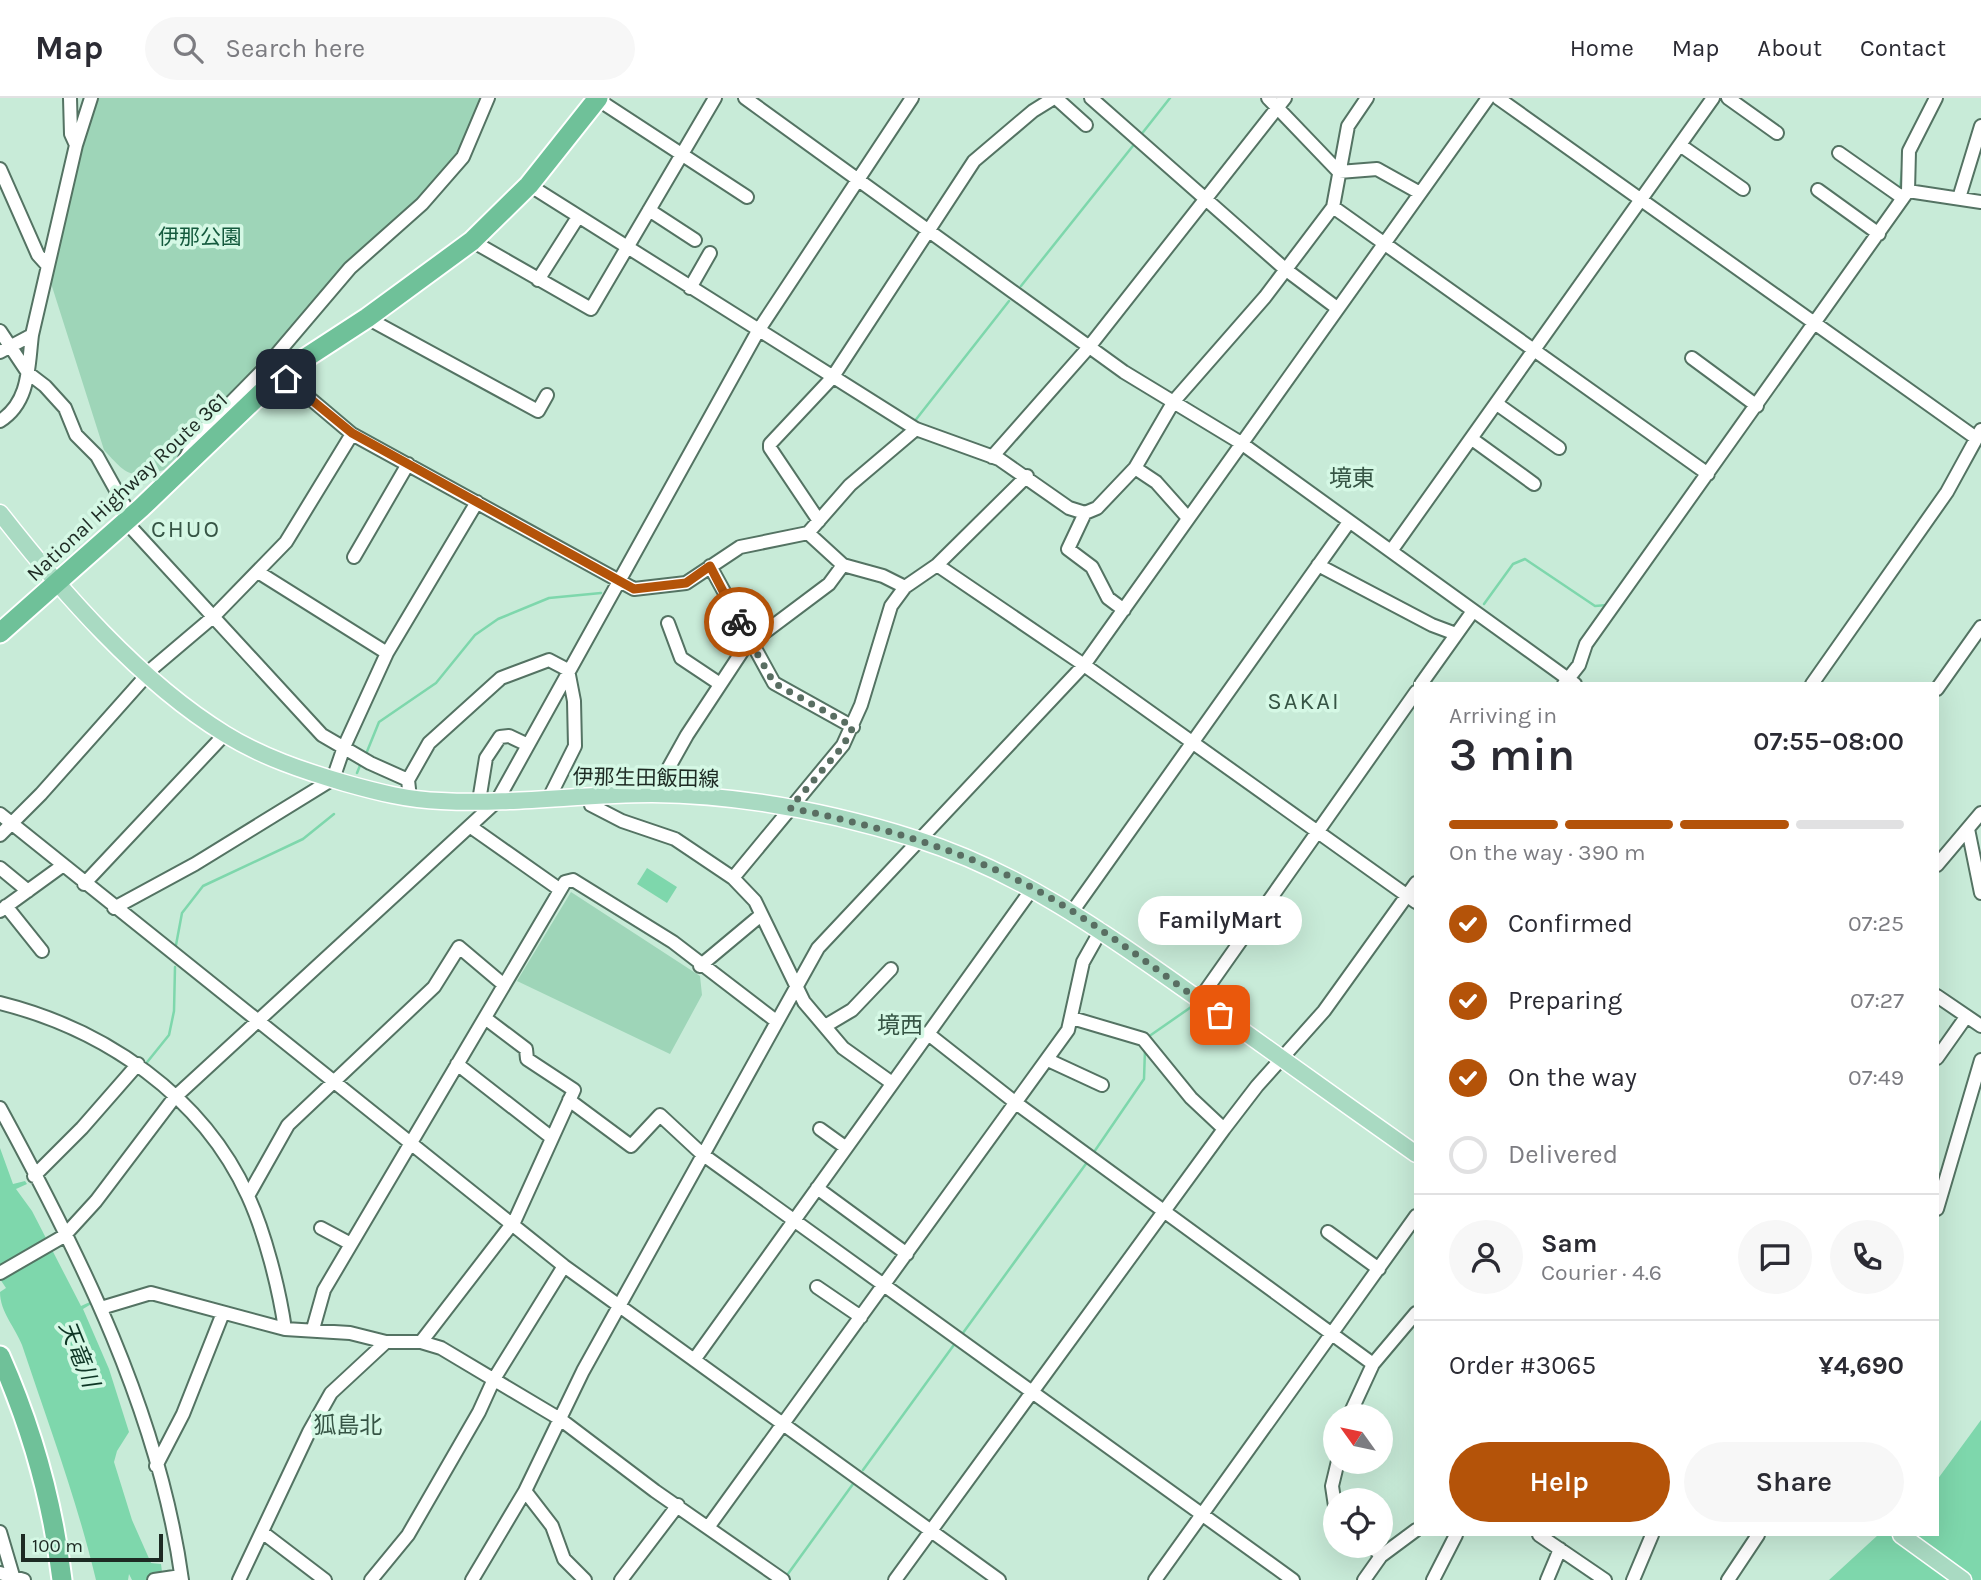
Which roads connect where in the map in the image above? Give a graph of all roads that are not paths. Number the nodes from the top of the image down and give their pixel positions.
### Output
1 (70, 98) edge
2 (91, 98) edge
3 (480, 98) edge
4 (488, 98) edge
5 (715, 98) edge
6 (745, 98) edge
7 (912, 98) edge
8 (1055, 98) edge
9 (1091, 98) edge
10 (1268, 98) edge
11 (1367, 98) edge
12 (1488, 98) edge
13 (1497, 98) edge
14 (1713, 98) edge
15 (1728, 98) edge
16 (1936, 98) edge
17 (598, 99) edge
18 (1281, 103) edge
19 (480, 118) junction
20 (1086, 125) dead end
21 (1981, 126) edge
22 (1777, 133) dead end
23 (76, 145) junction
24 (1680, 145) junction
25 (1839, 153) dead end
26 (681, 155) junction
27 (0, 169) edge
28 (1339, 172) junction
29 (858, 179) junction
30 (529, 185) junction
31 (1743, 189) dead end
32 (1818, 190) dead end
33 (1420, 192) junction
34 (1905, 195) junction
35 (747, 197) dead end
36 (1204, 197) junction
37 (1959, 198) junction
38 (1641, 200) junction
39 (1981, 202) edge
40 (1333, 207) junction
41 (649, 210) junction
42 (578, 217) junction
43 (930, 231) junction
44 (1879, 234) junction
45 (695, 240) dead end
46 (472, 241) junction
47 (1384, 243) junction
48 (627, 248) junction
49 (710, 253) dead end
50 (47, 265) junction
51 (1285, 270) junction
52 (538, 280) junction
53 (690, 288) junction
54 (1337, 308) junction
55 (368, 318) junction
56 (1812, 321) junction
57 (758, 331) junction
58 (1, 333) edge
59 (32, 335) junction
60 (1089, 347) junction
61 (6, 349) edge
62 (1535, 350) junction
63 (1692, 358) dead end
64 (28, 373) junction
65 (281, 374) junction
66 (832, 378) junction
67 (547, 395) dead end
68 (1174, 401) junction
69 (1497, 404) junction
70 (1757, 405) junction
71 (0, 421) edge
72 (912, 427) junction
73 (352, 433) junction
74 (1978, 438) edge
75 (1472, 439) junction
76 (1241, 443) junction
77 (1559, 448) dead end
78 (992, 457) junction
79 (408, 464) junction
80 (180, 468) junction
81 (1135, 468) junction
82 (1705, 472) junction
83 (1027, 476) junction
84 (1534, 484) dead end
85 (477, 502) junction
86 (0, 513) edge
87 (1085, 513) junction
88 (817, 518) junction
89 (1188, 518) junction
90 (129, 519) junction
91 (1349, 522) junction
92 (808, 533) junction
93 (1391, 551) junction
94 (354, 557) dead end
95 (843, 565) junction
96 (937, 565) junction
97 (1318, 565) junction
98 (710, 566) junction
99 (258, 572) junction
100 (617, 581) junction
101 (58, 585) junction
102 (905, 587) junction
103 (1124, 610) junction
104 (1473, 611) junction
105 (213, 617) junction
106 (668, 624) dead end
107 (1981, 627) edge
108 (0, 633) edge
109 (1457, 634) junction
110 (750, 643) junction
111 (387, 653) junction
112 (1084, 665) junction
113 (568, 670) junction
114 (148, 675) junction
115 (1424, 682) edge
116 (1569, 682) edge
117 (1815, 682) edge
118 (720, 684) junction
119 (1939, 686) edge
120 (1414, 696) edge
121 (853, 727) junction
122 (225, 734) junction
123 (1191, 741) junction
124 (528, 745) junction
125 (344, 747) junction
126 (333, 779) junction
127 (408, 780) junction
128 (654, 794) junction
129 (593, 797) junction
130 (410, 798) junction
131 (549, 798) junction
132 (479, 801) junction
133 (497, 801) junction
134 (790, 808) junction
135 (1981, 813) edge
136 (0, 814) edge
137 (11, 824) junction
138 (471, 827) junction
139 (1968, 829) junction
140 (1320, 832) junction
141 (0, 835) edge
142 (918, 840) junction
143 (1939, 863) edge
144 (62, 866) junction
145 (0, 868) edge
146 (733, 878) junction
147 (84, 884) junction
148 (559, 889) junction
149 (1032, 889) junction
150 (28, 891) junction
151 (1981, 893) edge
152 (1411, 898) edge
153 (114, 908) junction
154 (3, 909) edge
155 (1072, 912) junction
156 (761, 915) junction
157 (1101, 930) junction
158 (42, 951) dead end
159 (701, 966) junction
160 (891, 969) dead end
161 (797, 982) junction
162 (504, 985) junction
163 (1939, 997) edge
164 (1199, 1000) junction
165 (0, 1003) edge
166 (485, 1017) junction
167 (1966, 1017) junction
168 (1072, 1018) junction
169 (257, 1021) junction
170 (776, 1021) junction
171 (825, 1026) junction
172 (1981, 1027) edge
173 (927, 1033) junction
174 (1939, 1055) edge
175 (1282, 1059) junction
176 (1048, 1060) junction
177 (1981, 1060) edge
178 (138, 1064) junction
179 (457, 1064) junction
180 (334, 1082) junction
181 (892, 1083) junction
182 (1102, 1085) dead end
183 (174, 1098) junction
184 (569, 1100) junction
185 (1016, 1103) junction
186 (0, 1108) edge
187 (820, 1129) dead end
188 (1224, 1129) junction
189 (552, 1138) junction
190 (410, 1142) junction
191 (845, 1147) junction
192 (1414, 1153) edge
193 (702, 1154) junction
194 (34, 1175) junction
195 (817, 1188) junction
196 (248, 1196) junction
197 (1939, 1202) edge
198 (1165, 1210) junction
199 (794, 1219) junction
200 (1414, 1219) edge
201 (512, 1224) junction
202 (321, 1228) dead end
203 (1328, 1232) dead end
204 (63, 1237) junction
205 (351, 1244) junction
206 (907, 1254) junction
207 (564, 1266) junction
208 (1379, 1269) junction
209 (0, 1273) edge
210 (885, 1284) junction
211 (817, 1287) dead end
212 (620, 1305) junction
213 (101, 1308) junction
214 (223, 1313) junction
215 (1414, 1315) edge
216 (861, 1317) junction
217 (285, 1329) junction
218 (313, 1329) junction
219 (1335, 1333) junction
220 (386, 1342) junction
221 (421, 1342) junction
222 (0, 1356) edge
223 (694, 1360) junction
224 (1373, 1364) junction
225 (494, 1379) junction
226 (1031, 1392) junction
227 (1355, 1404) edge
228 (560, 1419) junction
229 (783, 1424) junction
230 (156, 1466) junction
231 (526, 1491) junction
232 (678, 1505) junction
233 (1203, 1515) junction
234 (709, 1526) junction
235 (931, 1530) junction
236 (1414, 1531) edge
237 (0, 1532) edge
238 (262, 1532) junction
239 (1456, 1536) edge
240 (1540, 1536) edge
241 (1652, 1536) edge
242 (1757, 1536) edge
243 (1902, 1536) edge
244 (1393, 1547) edge
245 (1560, 1549) junction
246 (1380, 1558) edge
247 (12, 1577) edge
248 (179, 1578) edge
249 (779, 1579) edge
250 (62, 1580) edge
251 (154, 1580) edge
252 (239, 1580) edge
253 (325, 1580) edge
254 (371, 1580) edge
255 (472, 1580) edge
256 (585, 1580) edge
257 (621, 1580) edge
258 (895, 1580) edge
259 (999, 1580) edge
260 (1155, 1580) edge
261 (1293, 1580) edge
262 (1364, 1580) edge
263 (1433, 1580) edge
264 (1547, 1580) edge
265 (1605, 1580) edge
266 (1633, 1580) edge
267 (1728, 1580) edge
268 (1964, 1580) edge

1 - 23 street
2 - 23 street
3 - 19 street
4 - 19 street
5 - 26 street
6 - 29 street
7 - 29 street
8 - 20 street
8 - 43 street
9 - 36 street
10 - 18 street
11 - 28 street
12 - 33 street
13 - 38 street
14 - 24 street
15 - 22 street
16 - 34 street
17 - 26 street
17 - 30 highway, National Highway Route 361
18 - 28 street
18 - 36 street
19 - 80 street
21 - 37 street
23 - 50 street
24 - 31 street
24 - 38 street
25 - 34 street
26 - 35 street
26 - 41 street
27 - 50 street
28 - 33 street
28 - 40 street
29 - 43 street
29 - 57 street
30 - 42 street
30 - 46 highway, National Highway Route 361
32 - 44 street
33 - 47 street
34 - 37 street
34 - 44 street
36 - 51 street
36 - 60 street
37 - 39 street
38 - 56 street
38 - 62 street
40 - 47 street
40 - 51 street
41 - 45 street
41 - 48 street
42 - 48 street
42 - 52 street
43 - 60 street
43 - 66 street
44 - 56 street
46 - 52 street
46 - 55 highway, National Highway Route 361
47 - 54 street
47 - 62 street
48 - 52 street
48 - 53 street
49 - 53 street
50 - 59 street
51 - 54 street
51 - 68 street
53 - 57 street
54 - 76 street
55 - 65 highway, National Highway Route 361
55 - 67 street
56 - 70 street
56 - 74 street
57 - 66 street
57 - 100 street
58 - 61 street
59 - 61 street
59 - 64 street
60 - 68 street
60 - 78 street
61 - 64 street
62 - 69 street
62 - 82 street
63 - 70 street
64 - 71 street
64 - 90 street
65 - 73 street
65 - 80 highway, National Highway Route 361
66 - 72 street
66 - 88 street
68 - 76 street
68 - 81 street
69 - 75 street
69 - 77 street
70 - 82 street
72 - 78 street
72 - 88 street
73 - 79 street
73 - 99 street
74 - 117 street
75 - 84 street
75 - 93 street
76 - 89 street
76 - 91 street
78 - 83 street
79 - 85 street
79 - 94 street
80 - 90 highway, National Highway Route 361
81 - 87 street
81 - 89 street
82 - 116 street
83 - 87 street
83 - 96 street
85 - 100 street
85 - 111 street
86 - 101 main road, 伊那生田飯田線
87 - 103 street
88 - 92 street
89 - 103 street
90 - 101 highway, National Highway Route 361
90 - 105 street
91 - 93 street
91 - 97 street
92 - 95 street
92 - 98 street
93 - 104 street
95 - 102 street
95 - 110 street
96 - 102 street
96 - 112 street
97 - 109 street
97 - 123 street
98 - 100 street
98 - 110 street
99 - 105 street
99 - 111 street
100 - 113 street
101 - 108 highway, National Highway Route 361
101 - 114 main road, 伊那生田飯田線
102 - 121 street
103 - 112 street
104 - 109 street
104 - 116 street
105 - 114 street
105 - 125 street
106 - 118 street
107 - 119 street
109 - 115 street
110 - 118 street
110 - 121 street
111 - 125 street
112 - 123 street
112 - 142 street
113 - 124 street
113 - 127 street
113 - 131 street
114 - 122 main road, 伊那生田飯田線
114 - 137 street
118 - 128 street
120 - 140 street
121 - 134 street
122 - 126 main road, 伊那生田飯田線
122 - 147 street
123 - 140 street
123 - 155 street
124 - 132 street
124 - 133 street
125 - 126 street
125 - 127 street
126 - 130 main road, 伊那生田飯田線
126 - 153 street
127 - 130 street
128 - 129 main road, 伊那生田飯田線
128 - 134 main road, 伊那生田飯田線
129 - 131 main road, 伊那生田飯田線
129 - 146 street
130 - 132 main road, 伊那生田飯田線
131 - 133 main road, 伊那生田飯田線
132 - 133 main road, 伊那生田飯田線
133 - 138 street
134 - 142 main road, 伊那生田飯田線
134 - 146 street
135 - 139 street
136 - 137 street
137 - 141 street
137 - 144 street
138 - 148 street
138 - 169 street
139 - 143 street
139 - 151 street
140 - 152 street
140 - 164 street
142 - 149 main road, 伊那生田飯田線
142 - 161 street
144 - 147 street
144 - 150 street
145 - 150 street
146 - 156 street
147 - 153 street
148 - 159 street
148 - 162 street
149 - 155 main road, 伊那生田飯田線
149 - 173 street
150 - 154 street
152 - 175 street
153 - 169 street
154 - 158 street
155 - 157 main road, 伊那生田飯田線
156 - 159 street
156 - 161 street
157 - 164 main road, 伊那生田飯田線
157 - 168 street
159 - 170 street
160 - 171 street
161 - 170 street
161 - 171 street
162 - 166 street
162 - 180 street
163 - 167 street
164 - 175 main road, 伊那生田飯田線
165 - 178 street
166 - 179 street
166 - 184 street
167 - 172 street
167 - 174 street
168 - 176 street
168 - 188 street
169 - 180 street
169 - 183 street
170 - 193 street
171 - 181 street
173 - 181 street
173 - 185 street
175 - 188 street
175 - 192 main road, 伊那生田飯田線
176 - 182 street
176 - 185 street
177 - 197 street
178 - 183 street
178 - 194 street
179 - 189 street
179 - 190 street
180 - 190 street
180 - 196 street
181 - 191 street
183 - 196 street
183 - 204 street
184 - 189 street
184 - 193 street
185 - 198 street
185 - 206 street
186 - 194 street
187 - 191 street
188 - 198 street
189 - 201 street
190 - 201 street
190 - 205 street
191 - 195 street
193 - 199 street
193 - 212 street
194 - 204 street
195 - 199 street
195 - 206 street
196 - 217 street
198 - 219 street
198 - 226 street
199 - 210 street
199 - 223 street
200 - 208 street
201 - 207 street
201 - 221 street
202 - 205 street
203 - 208 street
204 - 209 street
204 - 213 street
205 - 218 street
206 - 210 street
207 - 212 street
207 - 225 street
208 - 219 street
210 - 216 street
210 - 226 street
211 - 216 street
212 - 223 street
212 - 228 street
213 - 214 street
213 - 230 street
214 - 217 street
214 - 230 street
215 - 224 street
216 - 229 street
217 - 218 street
218 - 220 street
219 - 224 street
219 - 233 street
220 - 221 street
220 - 238 street
221 - 225 street
222 - 250 highway
223 - 229 street
224 - 227 street
225 - 228 street
225 - 254 street
226 - 233 street
226 - 235 street
228 - 231 street
228 - 232 street
229 - 234 street
229 - 235 street
230 - 248 street
231 - 255 street
231 - 256 street
232 - 234 street
232 - 257 street
233 - 260 street
233 - 261 street
234 - 249 street
235 - 258 street
235 - 259 street
236 - 244 street
237 - 247 street
238 - 252 street
238 - 253 street
239 - 263 street
240 - 245 street
241 - 266 street
242 - 267 street
243 - 268 main road
245 - 264 street
245 - 265 street
246 - 262 street
248 - 251 street

